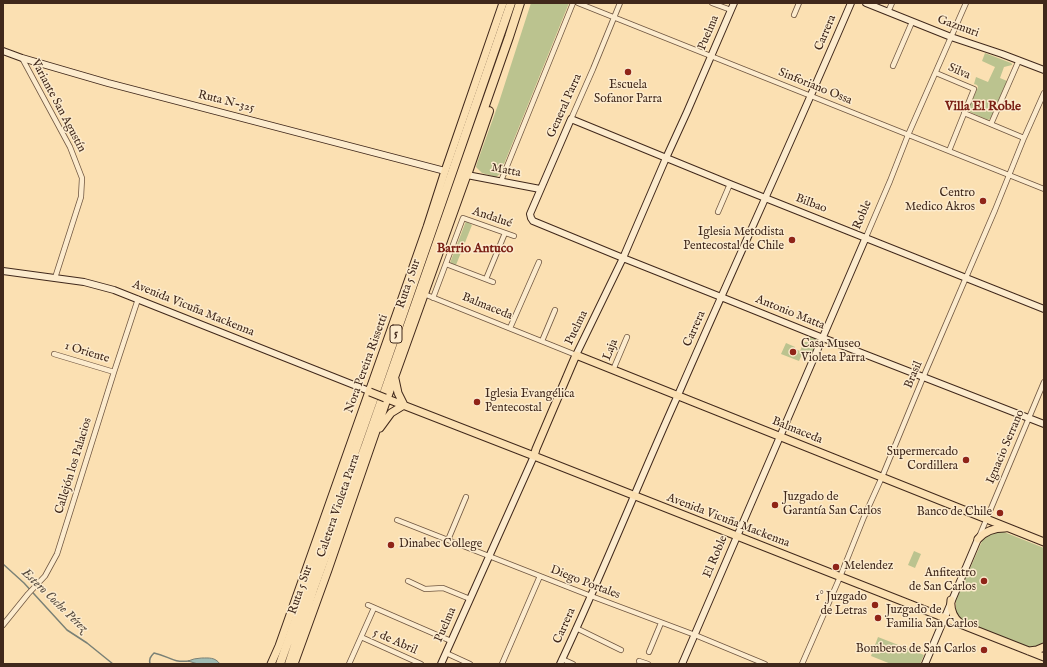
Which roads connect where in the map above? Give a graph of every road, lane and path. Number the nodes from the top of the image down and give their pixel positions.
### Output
1 (503, 3) edge
2 (511, 3) edge
3 (520, 3) edge
4 (572, 3) edge
5 (578, 3) edge
6 (620, 3) edge
7 (712, 3) edge
8 (734, 3) edge
9 (799, 3) edge
10 (851, 3) edge
11 (866, 3) edge
12 (892, 3) edge
13 (966, 3) edge
14 (731, 10) junction
15 (888, 12) junction
16 (794, 15) dead end
17 (614, 18) junction
18 (912, 22) junction
19 (509, 37) junction
20 (951, 37) junction
21 (3, 51) edge
22 (711, 56) junction
23 (22, 58) junction
24 (1019, 60) junction
25 (893, 66) dead end
26 (1044, 70) edge
27 (936, 73) junction
28 (1044, 93) edge
29 (811, 96) junction
30 (964, 113) junction
31 (571, 119) junction
32 (991, 124) junction
33 (908, 135) junction
34 (1024, 138) junction
35 (949, 151) junction
36 (666, 158) junction
37 (445, 171) junction
38 (467, 175) junction
39 (1009, 176) junction
40 (501, 181) junction
41 (730, 184) junction
42 (540, 189) junction
43 (1044, 189) edge
44 (766, 198) junction
45 (718, 212) dead end
46 (530, 217) joint
47 (505, 233) junction
48 (514, 236) dead end
49 (866, 237) junction
50 (623, 258) junction
51 (539, 262) dead end
52 (446, 264) junction
53 (3, 271) edge
54 (966, 277) junction
55 (55, 278) junction
56 (486, 279) junction
57 (493, 282) dead end
58 (424, 294) junction
59 (721, 297) junction
60 (433, 298) junction
61 (138, 299) junction
62 (1044, 309) edge
63 (555, 310) dead end
64 (510, 328) junction
65 (627, 337) dead end
66 (822, 338) junction
67 (542, 341) junction
68 (54, 354) dead end
69 (576, 355) junction
70 (613, 370) junction
71 (114, 372) junction
72 (395, 376) junction
73 (924, 377) junction
74 (1044, 382) edge
75 (369, 392) junction
76 (678, 395) junction
77 (386, 398) junction
78 (404, 405) junction
79 (1029, 417) junction
80 (1044, 424) edge
81 (375, 436) junction
82 (780, 436) junction
83 (534, 456) junction
84 (882, 477) junction
85 (634, 496) junction
86 (466, 497) dead end
87 (986, 519) junction
88 (397, 520) dead end
89 (1010, 528) junction
90 (736, 536) junction
91 (978, 539) junction
92 (448, 540) junction
93 (1044, 542) edge
94 (490, 556) junction
95 (540, 576) junction
96 (840, 576) junction
97 (408, 581) dead end
98 (591, 596) junction
99 (470, 599) junction
100 (951, 600) junction
101 (368, 605) dead end
102 (374, 608) junction
103 (944, 618) junction
104 (661, 623) junction
105 (3, 625) edge
106 (965, 626) junction
107 (576, 628) junction
108 (695, 635) junction
109 (361, 637) junction
110 (451, 641) junction
111 (1044, 647) edge
112 (621, 650) dead end
113 (1025, 650) junction
114 (649, 652) dead end
115 (446, 653) junction
116 (1043, 660) edge
117 (561, 661) edge
118 (639, 661) dead end
119 (271, 664) edge
120 (280, 664) edge
121 (289, 664) edge
122 (294, 664) edge
123 (349, 664) edge
124 (421, 664) edge
125 (441, 664) edge
126 (470, 664) edge
127 (502, 664) edge
128 (573, 664) edge
129 (648, 664) edge
130 (682, 664) edge
131 (765, 664) edge
132 (802, 664) edge
133 (925, 664) edge

1 - 37 main road, Nora Pereira Rissetti
2 - 120 highway, Ruta 5 Sur / 5
3 - 19 highway, Ruta 5 Sur / 5
4 - 40 street
5 - 17 street, Sinforiano Ossa
6 - 17 street, General Parra
7 - 14 street
8 - 14 street, Puelma
9 - 16 street
10 - 29 street, Carrera
11 - 15 street, Gazmuri
12 - 15 street
13 - 20 street, Roble
14 - 22 street, Puelma
15 - 18 street, Gazmuri
17 - 22 street, Sinforiano Ossa
17 - 31 street, General Parra
18 - 20 street, Gazmuri
18 - 25 street
19 - 38 highway
19 - 121 highway, Ruta 5 Sur / 5
20 - 24 street, Gazmuri
20 - 27 street, Roble
21 - 23 street, Ruta N-325
22 - 29 street, Sinforiano Ossa
22 - 36 street, Puelma
23 - 37 street, Ruta N-325
23 - 55 street, Variante San Agustín
24 - 26 street, Gazmuri
24 - 32 street
27 - 30 street, Silva
27 - 33 street, Roble
28 - 34 street, Brasil
29 - 33 street, Sinforiano Ossa
29 - 44 street, Carrera
30 - 32 street
30 - 35 street
31 - 36 street, Bilbao
31 - 42 street, General Parra
32 - 34 street
33 - 35 street, Sinforiano Ossa
33 - 49 street, Roble
34 - 39 street, Brasil
35 - 39 street, Sinforiano Ossa
36 - 41 street, Bilbao
36 - 50 street, Puelma
37 - 75 main road, Nora Pereira Rissetti
38 - 40 street, Matta
38 - 58 main road, Caletera Violeta Parra
39 - 43 street, Sinforiano Ossa
39 - 54 street, Brasil
40 - 42 street, Matta
41 - 44 street, Bilbao
41 - 45 street
42 - 46 street, General Parra
44 - 49 street, Bilbao
44 - 59 street, Carrera
46 - 50 street, Antonio Matta
47 - 48 street, Andalué
47 - 52 street, Andalué
47 - 56 street
49 - 54 street, Bilbao
49 - 66 street, Roble
50 - 59 street, Antonio Matta
50 - 69 street, Puelma
51 - 64 street
52 - 56 street
52 - 60 street
53 - 55 street, Avenida Vicuña Mackenna
54 - 62 street, Bilbao
54 - 73 street, Brasil
55 - 61 street, Avenida Vicuña Mackenna
56 - 57 street
58 - 60 street, Balmaceda
58 - 72 main road, Caletera Violeta Parra
59 - 66 street, Antonio Matta
59 - 76 street, Carrera
60 - 64 street, Balmaceda
61 - 71 street, Callejón los Palacios
61 - 75 street, Avenida Vicuña Mackenna
63 - 67 street
64 - 67 street, Balmaceda
65 - 70 street, Laja
66 - 73 street, Antonio Matta
66 - 82 street, Roble
67 - 69 street, Balmaceda
68 - 71 street, 1 Oriente
69 - 70 main road, Balmaceda
69 - 83 main road, Puelma
70 - 76 main road, Balmaceda
71 - 105 street, Callejón los Palacios
72 - 77 main road, Caletera Violeta Parra
72 - 78 main road
73 - 79 street, Antonio Matta
73 - 84 street, Brasil
74 - 79 street, Ignacio Serrano
75 - 77 main road, Avenida Vicuña Mackenna, bridge
75 - 119 main road, Nora Pereira Rissetti
76 - 82 main road, Balmaceda
76 - 85 street, Carrera
77 - 78 main road, Avenida Vicuña Mackenna
77 - 81 main road, Caletera Violeta Parra
78 - 81 main road
78 - 83 main road, Avenida Vicuña Mackenna
79 - 80 street, Antonio Matta
79 - 87 street, Ignacio Serrano
81 - 122 main road, Caletera Violeta Parra
82 - 84 main road, Balmaceda
82 - 90 street, El Roble
83 - 85 main road, Avenida Vicuña Mackenna
83 - 94 street, Puelma
84 - 87 main road, Balmaceda
84 - 96 street, Brasil
85 - 90 main road, Avenida Vicuña Mackenna
85 - 98 street, Carrera
86 - 92 street
87 - 89 main road, Balmaceda
87 - 91 street, Ignacio Serrano
88 - 92 street, Diego Portales
89 - 91 main road
89 - 93 main road, Balmaceda
90 - 96 main road, Avenida Vicuña Mackenna
90 - 108 street, El Roble
91 - 100 street
92 - 94 street, Diego Portales
94 - 95 street, Diego Portales
94 - 99 street, Puelma
95 - 98 street, Diego Portales
95 - 127 street
96 - 103 main road, Avenida Vicuña Mackenna
96 - 132 street, Brasil
97 - 99 street
98 - 104 street, Diego Portales
98 - 107 street, Carrera
99 - 110 street, Puelma
100 - 103 street
100 - 106 main road
101 - 102 street
102 - 109 street
102 - 110 street
103 - 106 main road, Avenida Vicuña Mackenna
103 - 133 street
104 - 108 street, Diego Portales
104 - 114 street
106 - 113 main road, Avenida Vicuña Mackenna
107 - 112 street
107 - 117 street, Carrera
108 - 130 street, El Roble
108 - 131 street, Diego Portales
109 - 123 street
109 - 124 street, 5 de Abril
110 - 115 street, Puelma
111 - 113 main road
113 - 116 main road, Avenida Vicuña Mackenna
115 - 125 street, Puelma
115 - 126 street
117 - 128 street
118 - 129 street

